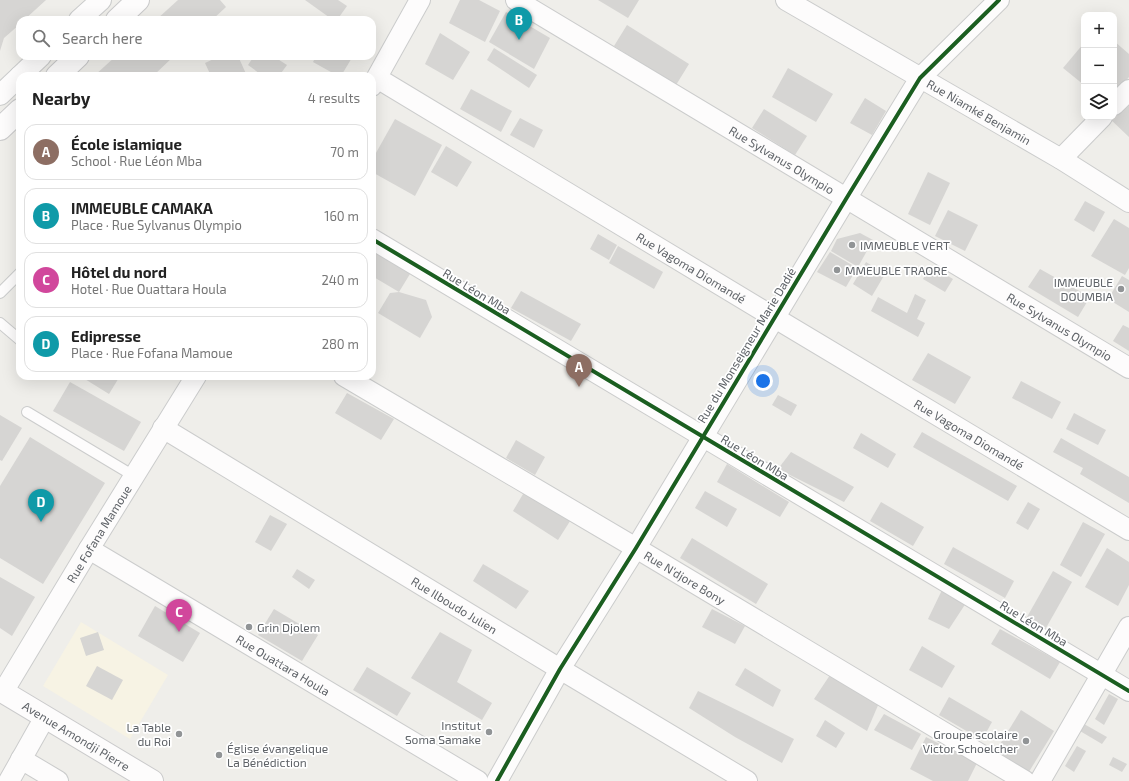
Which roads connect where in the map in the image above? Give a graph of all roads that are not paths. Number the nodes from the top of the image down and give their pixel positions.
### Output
1 (100, 0) edge
2 (138, 0) edge
3 (420, 0) edge
4 (516, 0) edge
5 (999, 0) edge
6 (792, 1) edge
7 (83, 16) edge
8 (121, 16) edge
9 (38, 60) edge
10 (74, 60) edge
11 (24, 72) edge
12 (61, 72) edge
13 (920, 78) junction
14 (16, 80) edge
15 (376, 80) edge
16 (376, 83) edge
17 (1129, 90) edge
18 (0, 95) edge
19 (1117, 102) edge
20 (16, 114) edge
21 (1099, 120) edge
22 (0, 129) edge
23 (1061, 159) junction
24 (846, 198) junction
25 (1129, 202) edge
26 (376, 242) edge
27 (16, 277) edge
28 (0, 293) edge
29 (775, 318) junction
30 (0, 323) edge
31 (16, 337) edge
32 (1129, 368) edge
33 (193, 380) edge
34 (351, 380) edge
35 (28, 412) dead end
36 (163, 428) junction
37 (702, 437) junction
38 (134, 476) junction
39 (1129, 530) edge
40 (636, 548) junction
41 (89, 549) junction
42 (1129, 627) edge
43 (560, 669) junction
44 (1101, 675) junction
45 (2, 691) edge
46 (1129, 691) edge
47 (45, 717) junction
48 (21, 759) junction
49 (8, 781) edge
50 (58, 781) edge
51 (152, 781) edge
52 (478, 781) edge
53 (497, 781) edge
54 (747, 781) edge
55 (1025, 781) edge
56 (1040, 781) edge

1 - 7 street
2 - 8 street
3 - 15 street
4 - 24 street, Rue Sylvanus Olympio
5 - 13 street, Rue du Monseigneur Marie Dadié
6 - 13 street, Rue Niamké Benjamin
9 - 11 street
10 - 12 street
13 - 23 street, Rue Niamké Benjamin
13 - 24 street, Rue du Monseigneur Marie Dadié
14 - 18 street
16 - 29 street, Rue Vagoma Diomandé
17 - 19 street
20 - 22 street
21 - 23 street
23 - 25 street, Rue Niamké Benjamin
24 - 29 street, Rue du Monseigneur Marie Dadié
24 - 32 street, Rue Sylvanus Olympio
26 - 37 street, Rue Léon Mba
27 - 28 lane
29 - 37 street, Rue du Monseigneur Marie Dadié
29 - 39 street, Rue Vagoma Diomandé
30 - 31 lane
33 - 36 street, Rue Fofana Mamoue
34 - 40 street, Rue N'djore Bony
35 - 38 lane
36 - 38 street, Rue Fofana Mamoue
36 - 43 street, Rue Ilboudo Julien
37 - 40 street, Rue du Monseigneur Marie Dadié
37 - 44 street, Rue Léon Mba
38 - 41 street, Rue Fofana Mamoue
40 - 43 street, Rue du Monseigneur Marie Dadié
40 - 55 street, Rue N'djore Bony
41 - 45 street, Rue Fofana Mamoue
41 - 52 street, Rue Ouattara Houla
42 - 44 street
43 - 53 street, Rue du Monseigneur Marie Dadié
43 - 54 street, Rue Ilboudo Julien
44 - 46 street, Rue Léon Mba
44 - 56 street
45 - 47 street, Avenue Amondji Pierre
47 - 48 street
47 - 51 street, Avenue Amondji Pierre
48 - 49 street
48 - 50 street

